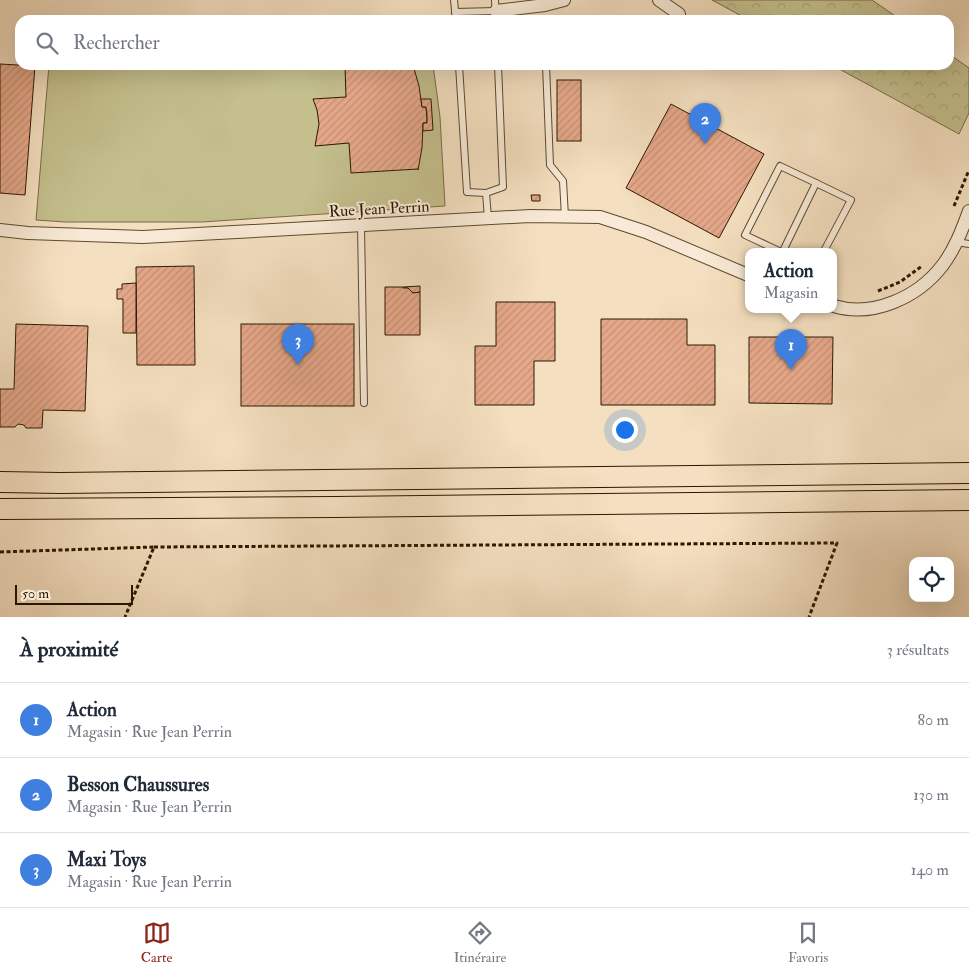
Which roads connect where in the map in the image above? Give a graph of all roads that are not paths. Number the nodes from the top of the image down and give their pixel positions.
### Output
1 (454, 0) edge
2 (564, 0) edge
3 (659, 0) edge
4 (496, 10) edge
5 (455, 12) junction
6 (679, 14) dead end
7 (455, 15) edge
8 (459, 70) edge
9 (498, 70) edge
10 (546, 70) edge
11 (816, 183) junction
12 (486, 193) junction
13 (969, 211) edge
14 (565, 217) junction
15 (488, 218) junction
16 (362, 225) junction
17 (0, 230) edge
18 (963, 243) edge
19 (774, 248) edge
20 (783, 248) edge
21 (826, 248) edge
22 (745, 274) edge
23 (837, 306) edge
24 (364, 403) dead end
25 (969, 473) edge
26 (0, 482) edge
27 (969, 500) edge
28 (0, 509) edge

1 - 5 lane
2 - 4 street
3 - 6 street
4 - 5 lane
5 - 7 lane
8 - 12 lane
9 - 12 lane
10 - 14 lane
11 - 19 lane
11 - 20 lane
11 - 21 lane
12 - 15 lane
13 - 18 street
14 - 15 street, Rue Jean Perrin
14 - 22 street, Rue Jean Perrin
15 - 16 street, Rue Jean Perrin
16 - 17 street, Rue Jean Perrin
16 - 24 lane
18 - 23 street
25 - 26 main road
27 - 28 main road

